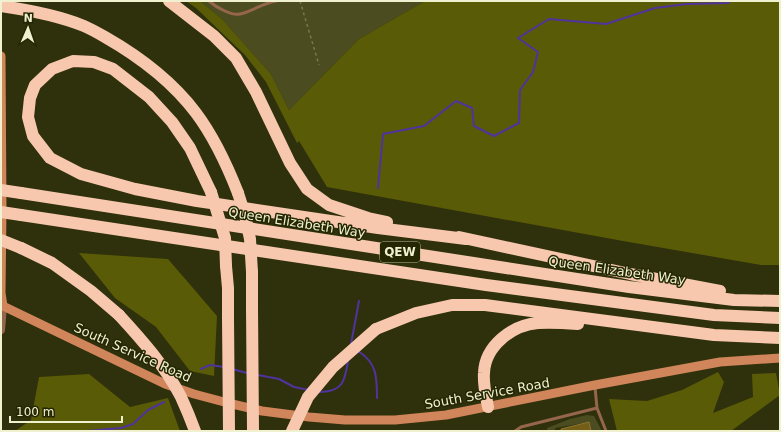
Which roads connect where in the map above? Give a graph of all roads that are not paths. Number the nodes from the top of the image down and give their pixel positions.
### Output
1 (169, 1) edge
2 (209, 1) edge
3 (276, 1) edge
4 (1, 6) edge
5 (1, 56) edge
6 (1, 190) edge
7 (1, 212) edge
8 (466, 239) junction
9 (1, 240) edge
10 (780, 296) edge
11 (780, 301) edge
12 (2, 306) edge
13 (780, 318) edge
14 (666, 329) junction
15 (1, 330) edge
16 (780, 338) edge
17 (780, 358) edge
18 (595, 385) junction
19 (488, 407) junction
20 (597, 408) junction
21 (195, 431) edge
22 (229, 431) edge
23 (253, 431) edge
24 (292, 431) edge
25 (515, 431) edge
26 (606, 431) edge

1 - 8 highway
2 - 3 lane
4 - 23 highway, bridge
5 - 12 main road
6 - 11 highway, Queen Elizabeth Way / QEW, bridge
7 - 13 highway, QEW, bridge
8 - 10 highway
8 - 22 highway, bridge
9 - 21 highway, bridge
12 - 15 street
12 - 19 main road, South Service Road
14 - 16 highway
14 - 19 highway
14 - 24 highway, bridge
17 - 18 main road, South Service Road
18 - 19 main road, South Service Road
18 - 20 lane
20 - 25 lane
20 - 26 lane

